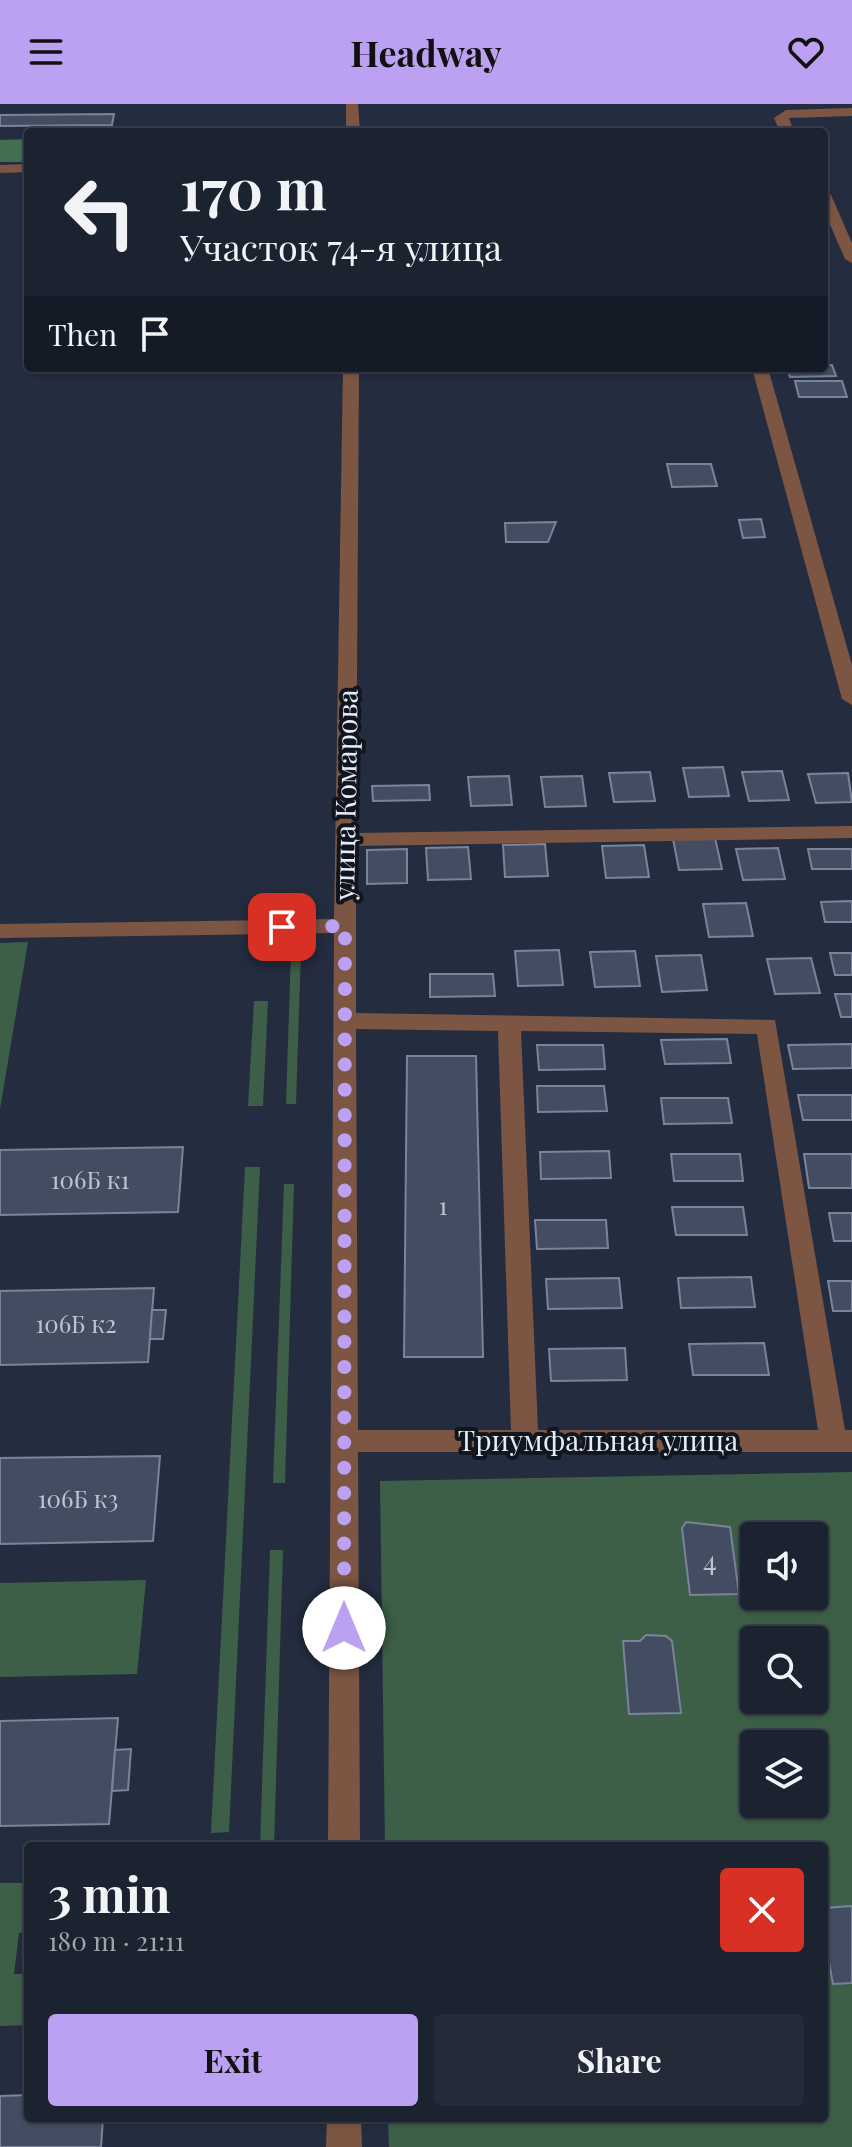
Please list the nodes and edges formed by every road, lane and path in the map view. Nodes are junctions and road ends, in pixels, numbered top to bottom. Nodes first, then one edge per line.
1 (352, 104) edge
2 (852, 112) edge
3 (353, 128) edge
4 (785, 128) edge
5 (24, 168) edge
6 (0, 169) edge
7 (828, 204) edge
8 (852, 259) edge
9 (351, 372) edge
10 (761, 372) edge
11 (852, 699) edge
12 (852, 832) edge
13 (345, 840) junction
14 (345, 926) junction
15 (0, 931) edge
16 (344, 1021) junction
17 (509, 1023) junction
18 (345, 1441) junction
19 (525, 1441) junction
20 (843, 1441) edge
21 (344, 1842) edge
22 (344, 2122) edge
23 (344, 2147) edge

1 - 3 street
2 - 4 street
5 - 6 street
7 - 8 street
9 - 13 street, улица Комарова
10 - 11 street
12 - 13 street
13 - 14 street, улица Комарова
14 - 15 street
14 - 16 street, улица Комарова
16 - 17 street
16 - 18 street, улица Комарова
17 - 19 street
17 - 20 street
18 - 19 street, Триумфальная улица
18 - 21 street, улица Комарова
19 - 20 street, Триумфальная улица
22 - 23 street

